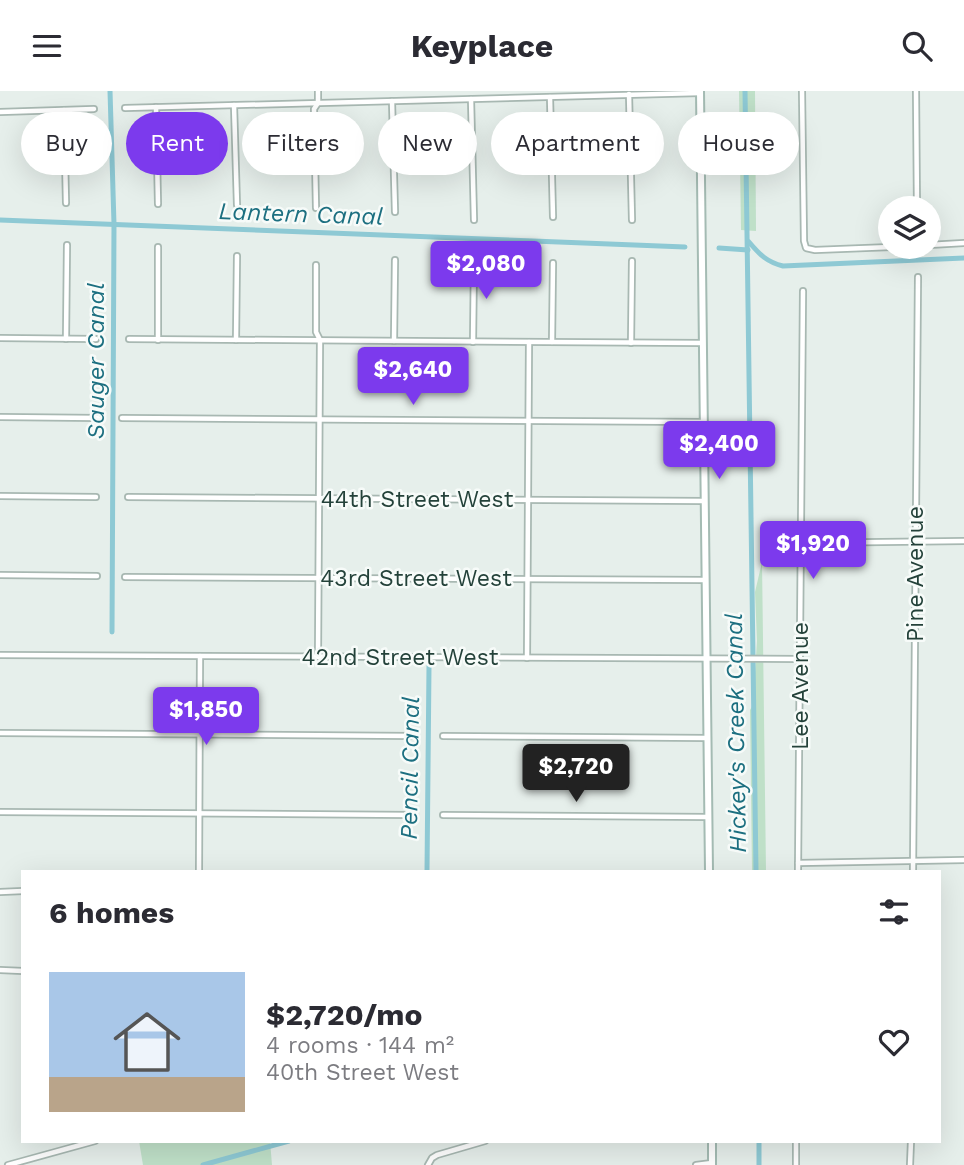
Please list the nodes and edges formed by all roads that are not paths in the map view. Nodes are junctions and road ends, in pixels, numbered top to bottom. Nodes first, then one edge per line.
1 (318, 91) edge
2 (802, 91) edge
3 (916, 91) edge
4 (700, 92) edge
5 (526, 94) edge
6 (629, 94) junction
7 (550, 97) junction
8 (471, 99) junction
9 (392, 101) junction
10 (318, 103) junction
11 (234, 105) junction
12 (156, 107) junction
13 (125, 108) dead end
14 (93, 109) dead end
15 (64, 110) junction
16 (0, 111) edge
17 (917, 196) edge
18 (66, 203) dead end
19 (158, 204) dead end
20 (237, 205) dead end
21 (316, 208) dead end
22 (395, 212) dead end
23 (553, 217) dead end
24 (474, 220) dead end
25 (632, 220) dead end
26 (964, 243) edge
27 (941, 244) edge
28 (66, 245) dead end
29 (158, 247) dead end
30 (878, 248) edge
31 (237, 256) dead end
32 (395, 260) dead end
33 (474, 261) dead end
34 (632, 261) dead end
35 (553, 263) dead end
36 (316, 265) dead end
37 (918, 277) dead end
38 (803, 291) dead end
39 (0, 338) edge
40 (66, 339) junction
41 (96, 339) dead end
42 (129, 339) dead end
43 (158, 340) junction
44 (236, 340) junction
45 (320, 340) junction
46 (394, 341) junction
47 (473, 342) junction
48 (529, 342) junction
49 (552, 342) junction
50 (631, 343) junction
51 (704, 344) junction
52 (0, 417) edge
53 (98, 418) dead end
54 (122, 418) dead end
55 (319, 419) junction
56 (528, 421) junction
57 (704, 422) junction
58 (0, 496) edge
59 (96, 497) dead end
60 (128, 497) dead end
61 (319, 499) junction
62 (527, 500) junction
63 (705, 501) junction
64 (964, 541) edge
65 (916, 542) junction
66 (801, 543) junction
67 (0, 575) edge
68 (97, 576) dead end
69 (125, 576) dead end
70 (318, 578) junction
71 (527, 579) junction
72 (706, 580) junction
73 (0, 655) edge
74 (200, 656) junction
75 (318, 657) junction
76 (527, 658) junction
77 (707, 659) junction
78 (800, 659) junction
79 (0, 733) edge
80 (200, 734) junction
81 (412, 736) dead end
82 (443, 736) dead end
83 (707, 738) junction
84 (0, 812) edge
85 (199, 814) junction
86 (411, 815) dead end
87 (443, 815) dead end
88 (708, 817) junction
89 (964, 860) edge
90 (913, 861) junction
91 (798, 863) junction
92 (199, 870) edge
93 (709, 870) edge
94 (798, 870) edge
95 (913, 870) edge
96 (0, 891) edge
97 (21, 891) edge
98 (0, 970) edge
99 (21, 971) edge
100 (63, 1143) edge
101 (88, 1143) edge
102 (478, 1143) edge
103 (712, 1143) edge
104 (796, 1143) edge
105 (911, 1143) edge
106 (63, 1150) junction
107 (712, 1164) edge
108 (8, 1165) edge
109 (428, 1165) edge
110 (696, 1165) edge
111 (796, 1165) edge
112 (911, 1165) edge

1 - 10 street
2 - 30 street
3 - 17 street
4 - 6 street
4 - 51 street
5 - 7 street
5 - 8 street
6 - 7 street
6 - 25 street
7 - 23 street
8 - 9 street
8 - 24 street
9 - 10 street
9 - 22 street
10 - 11 street
10 - 21 street
11 - 12 street
11 - 20 street
12 - 13 street
12 - 19 street
14 - 15 street
15 - 16 street
15 - 18 street
26 - 27 street
28 - 40 street
29 - 43 street
31 - 44 street
32 - 46 street
33 - 47 street
34 - 50 street
35 - 49 street
36 - 45 street
37 - 65 street, Pine Avenue
38 - 66 street, Lee Avenue
39 - 40 street
40 - 41 street
42 - 43 street
43 - 44 street
44 - 45 street
45 - 46 street
45 - 55 street
46 - 47 street
47 - 48 street
48 - 49 street
48 - 56 street
49 - 50 street
50 - 51 street
51 - 57 street
52 - 53 street
54 - 55 street
55 - 56 street
55 - 61 street
56 - 57 street
56 - 62 street
57 - 63 street
58 - 59 street
60 - 61 street, 44th Street West
61 - 62 street, 44th Street West
61 - 70 street
62 - 63 street, 44th Street West
62 - 71 street
63 - 72 street
64 - 65 street
65 - 66 street
65 - 90 street, Pine Avenue
66 - 78 street, Lee Avenue
67 - 68 street
69 - 70 street, 43rd Street West
70 - 71 street, 43rd Street West
70 - 75 street
71 - 72 street, 43rd Street West
71 - 76 street
72 - 77 street
73 - 74 street, 42nd Street West
74 - 75 street, 42nd Street West
74 - 80 street
75 - 76 street, 42nd Street West
76 - 77 street, 42nd Street West
77 - 78 street, 42nd Street West
77 - 83 street
78 - 91 street, Lee Avenue
79 - 80 street
80 - 81 street
80 - 85 street
82 - 83 street
83 - 88 street
84 - 85 street
85 - 86 street
85 - 92 street
87 - 88 street
88 - 93 street
89 - 90 street
90 - 91 street
90 - 95 street, Pine Avenue
91 - 94 street, Lee Avenue
96 - 97 street
98 - 99 street
100 - 106 street
101 - 106 street
102 - 109 street
103 - 107 street
104 - 111 street
105 - 112 street
106 - 108 street
107 - 110 street

